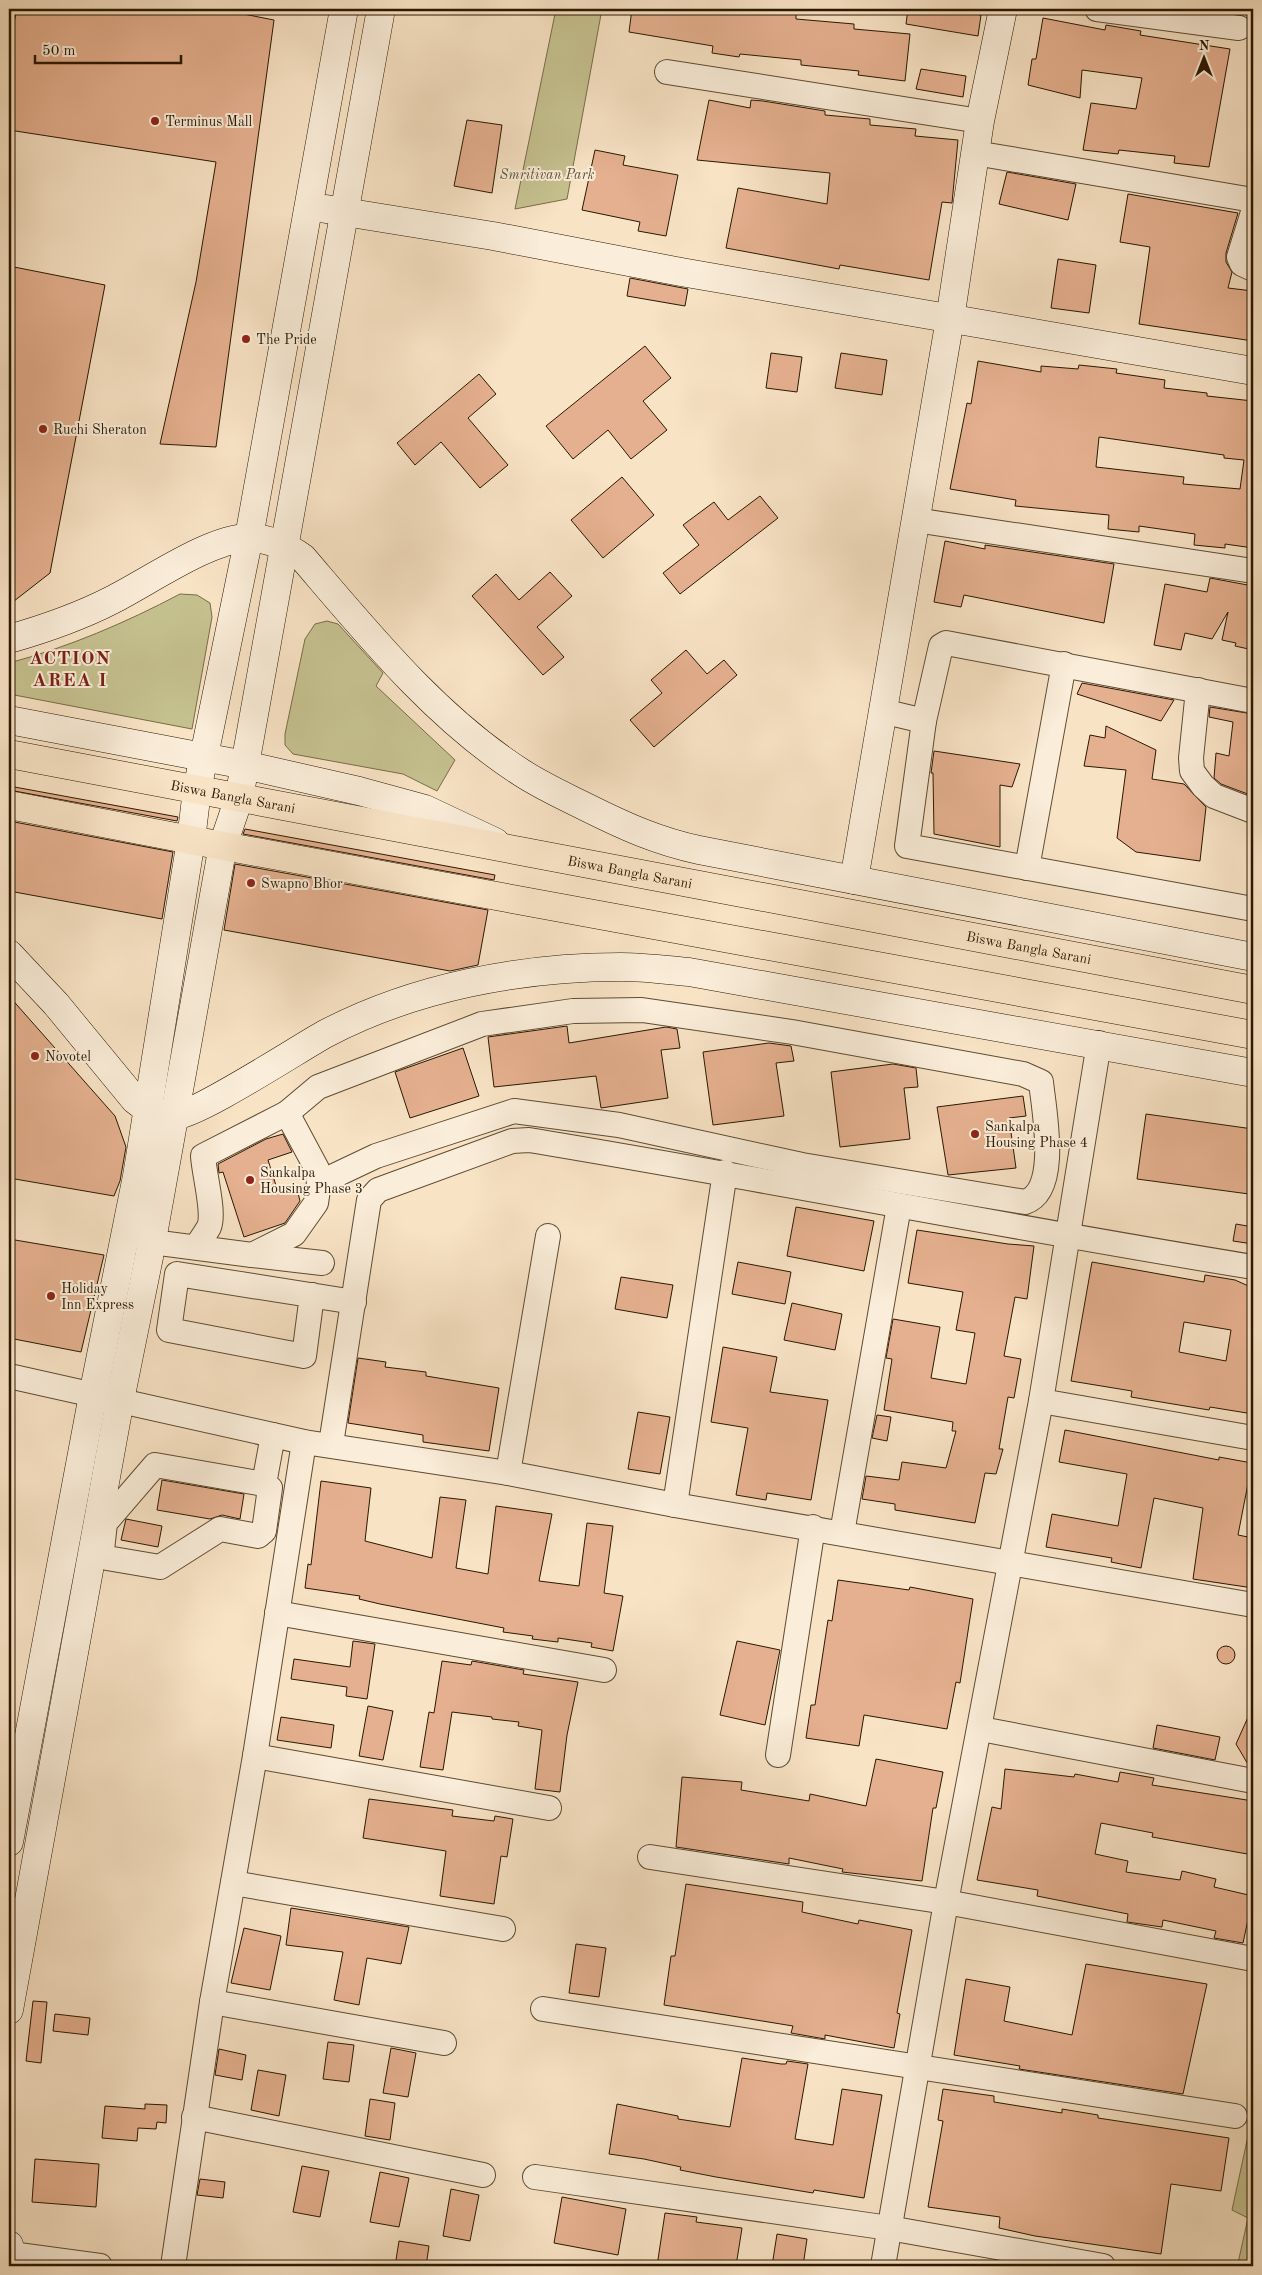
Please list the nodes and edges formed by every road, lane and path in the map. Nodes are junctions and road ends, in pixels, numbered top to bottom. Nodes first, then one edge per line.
1 (344, 9) edge
2 (381, 9) edge
3 (1003, 9) edge
4 (1097, 9) edge
5 (1239, 28) dead end
6 (668, 72) dead end
7 (980, 121) junction
8 (975, 153) junction
9 (1253, 200) edge
10 (307, 205) junction
11 (344, 212) junction
12 (1253, 212) edge
13 (1253, 269) edge
14 (950, 319) junction
15 (1253, 371) edge
16 (915, 520) junction
17 (249, 537) junction
18 (286, 547) junction
19 (1253, 571) edge
20 (9, 639) edge
21 (1064, 664) junction
22 (1198, 690) junction
23 (1253, 701) edge
24 (882, 712) junction
25 (9, 720) edge
26 (924, 721) junction
27 (9, 754) edge
28 (205, 757) junction
29 (245, 765) junction
30 (197, 790) junction
31 (239, 798) junction
32 (9, 804) edge
33 (1253, 811) edge
34 (191, 840) junction
35 (223, 845) junction
36 (515, 851) junction
37 (1027, 868) junction
38 (854, 880) junction
39 (1253, 908) edge
40 (9, 954) edge
41 (1253, 957) edge
42 (1253, 990) edge
43 (1253, 1035) edge
44 (1098, 1043) junction
45 (1253, 1073) edge
46 (161, 1113) junction
47 (287, 1113) junction
48 (725, 1172) junction
49 (319, 1183) junction
50 (1043, 1187) junction
51 (1074, 1192) junction
52 (899, 1206) junction
53 (548, 1236) dead end
54 (1067, 1237) junction
55 (152, 1242) junction
56 (196, 1247) junction
57 (252, 1255) junction
58 (322, 1263) dead end
59 (1253, 1267) edge
60 (144, 1280) junction
61 (175, 1286) junction
62 (312, 1295) junction
63 (354, 1302) junction
64 (137, 1316) junction
65 (170, 1322) junction
66 (9, 1376) edge
67 (92, 1395) junction
68 (120, 1400) junction
69 (1041, 1401) junction
70 (273, 1435) junction
71 (1253, 1438) edge
72 (304, 1442) junction
73 (331, 1444) junction
74 (508, 1473) junction
75 (264, 1484) junction
76 (675, 1505) junction
77 (813, 1527) junction
78 (842, 1533) junction
79 (1010, 1564) junction
80 (1253, 1605) edge
81 (277, 1614) junction
82 (604, 1670) dead end
83 (980, 1729) junction
84 (778, 1755) dead end
85 (255, 1756) junction
86 (16, 1761) edge
87 (54, 1769) junction
88 (1253, 1780) edge
89 (14, 1789) edge
90 (48, 1797) junction
91 (549, 1808) dead end
92 (10, 1829) edge
93 (41, 1829) junction
94 (650, 1857) dead end
95 (233, 1883) junction
96 (946, 1902) junction
97 (503, 1929) dead end
98 (1253, 1959) edge
99 (212, 2002) junction
100 (543, 2009) dead end
101 (9, 2010) edge
102 (444, 2043) dead end
103 (917, 2066) junction
104 (1236, 2116) dead end
105 (194, 2117) junction
106 (483, 2175) dead end
107 (535, 2177) dead end
108 (889, 2228) junction
109 (12, 2255) edge
110 (100, 2266) edge
111 (173, 2266) edge
112 (883, 2266) edge
113 (1103, 2266) edge

1 - 10 street
2 - 11 street
3 - 7 street
4 - 5 street
6 - 7 street
7 - 8 street
8 - 9 street
8 - 14 street
10 - 11 street
10 - 17 street
11 - 14 street
11 - 18 street
12 - 13 street
14 - 15 street
14 - 16 street
16 - 19 street
16 - 24 street
17 - 18 street
17 - 20 street
17 - 28 street
18 - 29 street
18 - 38 street
21 - 22 street
21 - 26 street
21 - 37 street
22 - 23 street
22 - 33 street
24 - 26 street
24 - 38 street
25 - 28 street
26 - 37 street
27 - 30 main road, Biswa Bangla Sarani
28 - 29 street
28 - 30 street
29 - 31 street
29 - 36 street
30 - 31 main road, Biswa Bangla Sarani
30 - 34 street
31 - 35 street
31 - 36 main road, Biswa Bangla Sarani
32 - 34 main road
34 - 35 main road
34 - 46 street
35 - 43 main road
35 - 46 street
36 - 42 main road, Biswa Bangla Sarani
37 - 39 street
38 - 41 street
40 - 46 street
44 - 45 street
44 - 46 street
44 - 51 street
46 - 55 street
46 - 67 street
47 - 49 street
47 - 50 street
47 - 56 street
48 - 52 street
48 - 63 street
48 - 76 street
49 - 50 street
49 - 57 street
50 - 51 street
51 - 54 street
52 - 54 street
52 - 78 street
53 - 74 street
54 - 59 street
54 - 69 street
55 - 56 street
55 - 60 street
56 - 57 street
57 - 58 street
60 - 61 street
60 - 64 street
61 - 62 street
61 - 65 street
62 - 63 street
62 - 65 street
63 - 73 street
64 - 65 street
64 - 68 street
66 - 67 street
67 - 68 street
67 - 86 street
68 - 70 street
68 - 87 street
69 - 71 street
69 - 79 street
70 - 72 street
70 - 75 street
72 - 73 street
72 - 81 street
73 - 74 street
74 - 76 street
75 - 75 street
76 - 77 street
77 - 78 street
77 - 84 street
78 - 79 street
79 - 80 street
79 - 83 street
81 - 82 street
81 - 85 street
83 - 88 street
83 - 96 street
85 - 91 street
85 - 95 street
86 - 87 street
86 - 89 street
87 - 90 street
89 - 90 street
89 - 92 street
90 - 93 street
92 - 93 street
93 - 101 street
94 - 96 street
95 - 97 street
95 - 99 street
96 - 98 street
96 - 103 street
99 - 102 street
99 - 105 street
100 - 103 street
103 - 104 street
103 - 108 street
105 - 106 street
105 - 111 street
107 - 108 street
108 - 112 street
108 - 113 street
109 - 110 street

